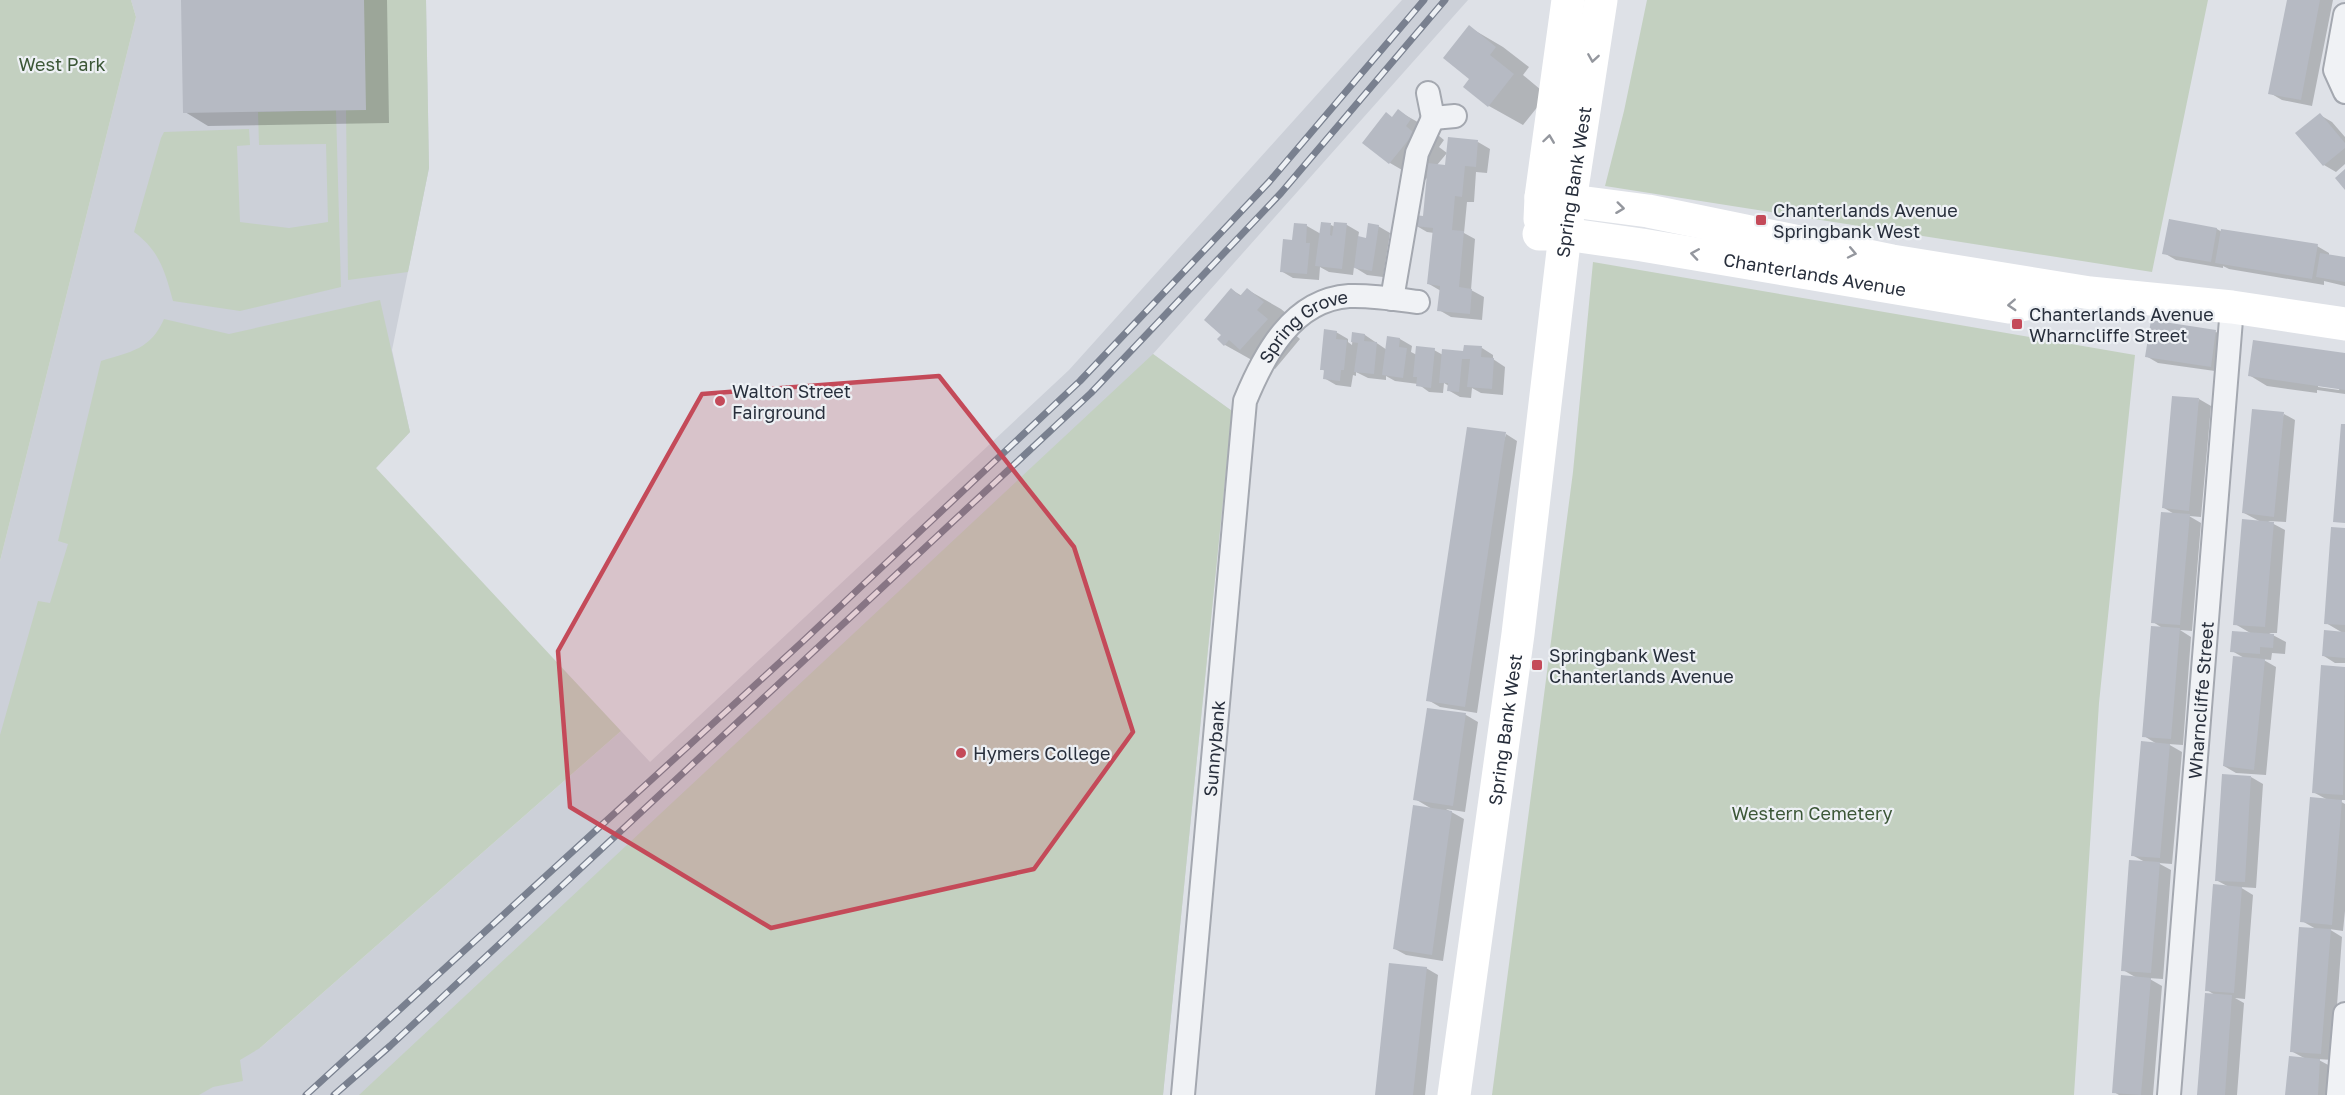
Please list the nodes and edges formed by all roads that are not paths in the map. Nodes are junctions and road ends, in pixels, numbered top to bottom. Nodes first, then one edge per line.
1 (1568, 0) edge
2 (1602, 0) edge
3 (2345, 15) edge
4 (2345, 92) edge
5 (1428, 93) dead end
6 (1556, 199) junction
7 (1552, 234) junction
8 (2090, 292) junction
9 (1392, 299) junction
10 (1419, 302) dead end
11 (2232, 307) junction
12 (2345, 324) edge
13 (1245, 402) joint
14 (2345, 1014) edge
15 (1183, 1095) edge
16 (1454, 1095) edge
17 (2169, 1095) edge
18 (2338, 1095) edge

6 -> 1 street, Spring Bank West
2 -> 6 street, Spring Bank West
3 - 4 street
5 - 9 street
6 - 7 street, Spring Bank West
6 -> 8 street, Chanterlands Avenue
8 -> 7 street, Chanterlands Avenue
7 - 16 street, Spring Bank West
8 - 11 street, Chanterlands Avenue
9 - 10 street, Spring Grove
9 - 13 street, Spring Grove
11 - 12 street, Chanterlands Avenue
11 - 17 street, Wharncliffe Street
13 - 15 street, Sunnybank
14 - 18 street

